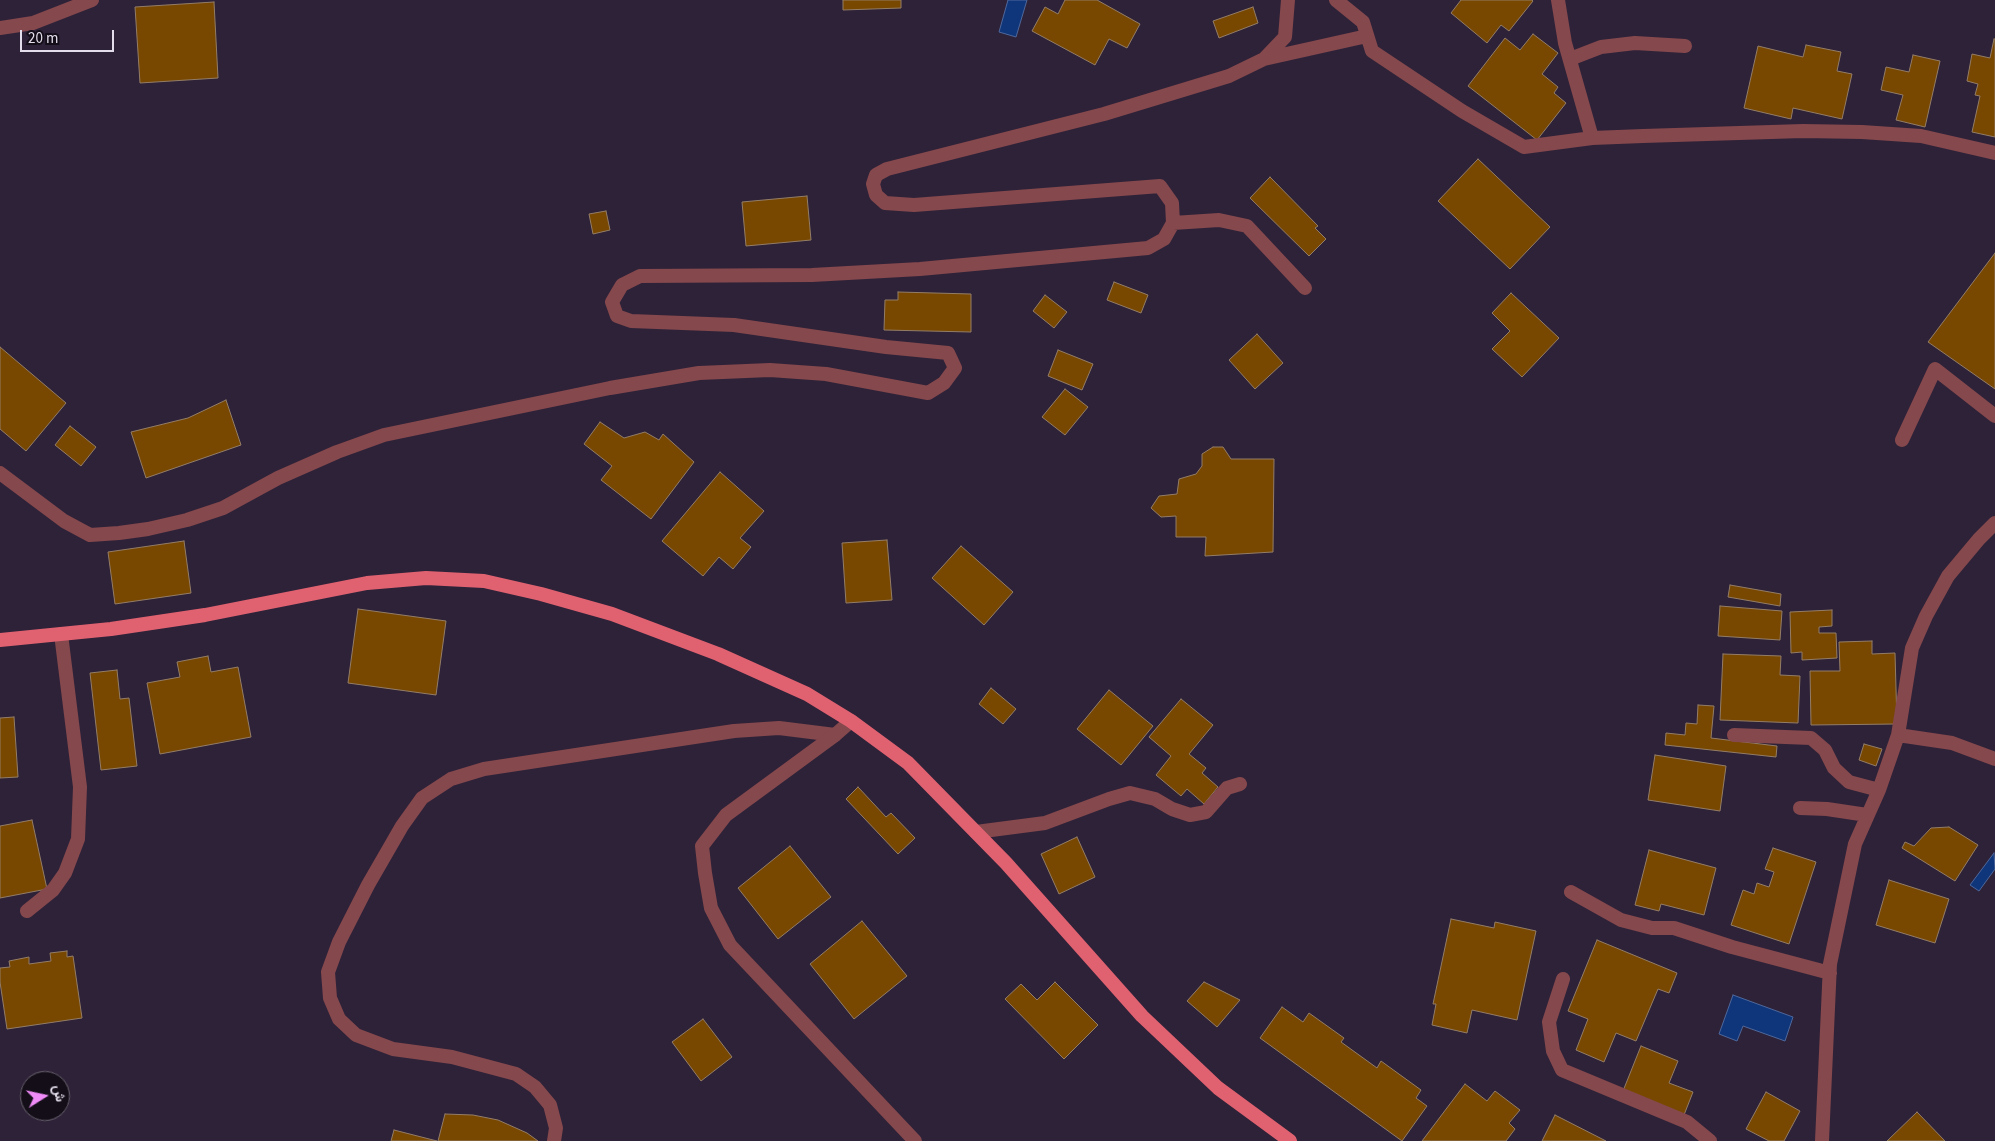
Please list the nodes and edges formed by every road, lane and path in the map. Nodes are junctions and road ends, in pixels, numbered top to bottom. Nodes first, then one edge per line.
1 (92, 0) edge
2 (1288, 0) edge
3 (1336, 0) edge
4 (1558, 0) edge
5 (0, 28) edge
6 (1367, 36) junction
7 (1685, 46) dead end
8 (1264, 59) junction
9 (1570, 59) junction
10 (1592, 138) junction
11 (1995, 153) edge
12 (1173, 223) junction
13 (1305, 288) dead end
14 (1995, 416) edge
15 (1902, 440) dead end
16 (0, 473) edge
17 (1995, 523) edge
18 (60, 634) junction
19 (0, 640) edge
20 (851, 721) junction
21 (1734, 735) dead end
22 (1898, 735) junction
23 (835, 736) junction
24 (1995, 759) edge
25 (1240, 784) dead end
26 (1879, 790) junction
27 (1800, 808) dead end
28 (1867, 815) junction
29 (976, 832) junction
30 (1572, 892) dead end
31 (27, 911) dead end
32 (1830, 973) junction
33 (1563, 978) dead end
34 (554, 1141) edge
35 (915, 1141) edge
36 (1290, 1141) edge
37 (1710, 1141) edge
38 (1822, 1141) edge

1 - 5 street
2 - 8 street
3 - 6 street
4 - 9 street
6 - 8 street
6 - 10 street
7 - 9 street
8 - 12 street
9 - 10 street
10 - 11 street
12 - 13 street
12 - 16 street
14 - 15 street
17 - 22 street
18 - 19 main road
18 - 20 main road
18 - 31 street
20 - 23 street
20 - 29 main road
21 - 26 street
22 - 24 street
22 - 26 street
23 - 34 street
23 - 35 street
25 - 29 street
26 - 28 street
27 - 28 street
28 - 32 street
29 - 36 main road
30 - 32 street
32 - 38 street
33 - 37 street

